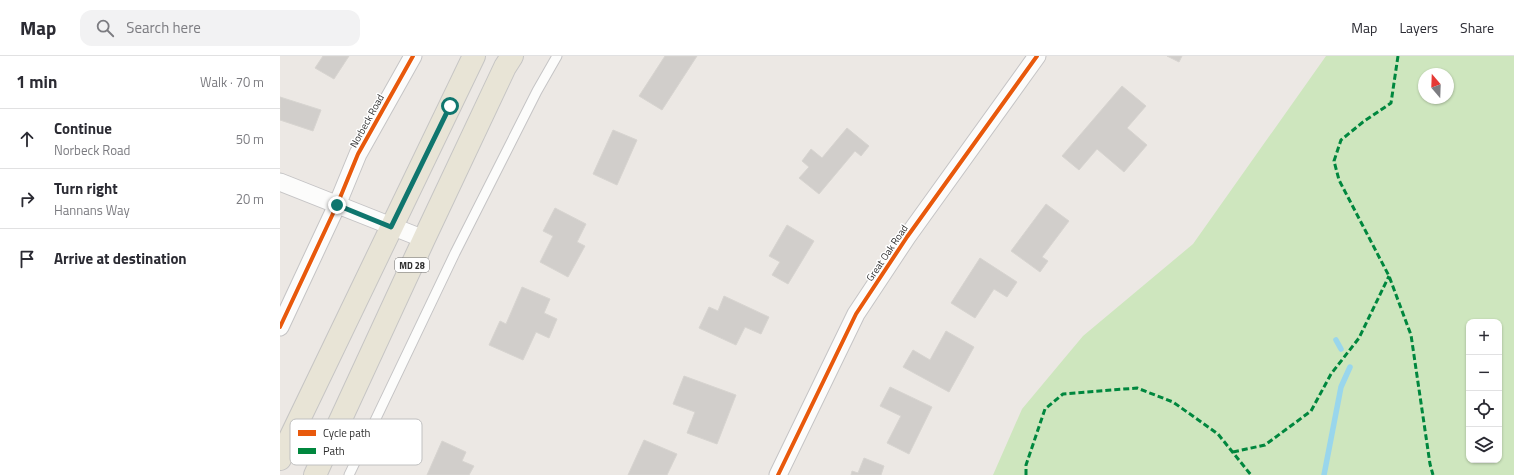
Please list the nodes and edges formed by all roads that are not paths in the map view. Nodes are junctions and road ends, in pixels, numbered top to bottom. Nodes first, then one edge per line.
1 (413, 56) edge
2 (474, 56) edge
3 (512, 56) edge
4 (557, 56) edge
5 (1037, 56) edge
6 (280, 182) edge
7 (337, 205) junction
8 (391, 227) junction
9 (424, 239) junction
10 (280, 326) edge
11 (299, 419) edge
12 (341, 419) edge
13 (376, 419) edge
14 (290, 438) edge
15 (280, 459) edge
16 (320, 465) edge
17 (354, 465) edge
18 (315, 475) edge
19 (349, 475) edge
20 (778, 475) edge

1 - 7 street, Norbeck Road
2 - 8 main road
3 - 9 main road, MD 28
4 - 13 lane
5 - 20 street, Great Oak Road
6 - 7 street
7 - 8 street
7 - 10 street, Norbeck Road
8 - 9 street
8 - 11 main road
9 - 12 main road, MD 28
14 - 15 main road
16 - 18 main road, MD 28
17 - 19 lane

